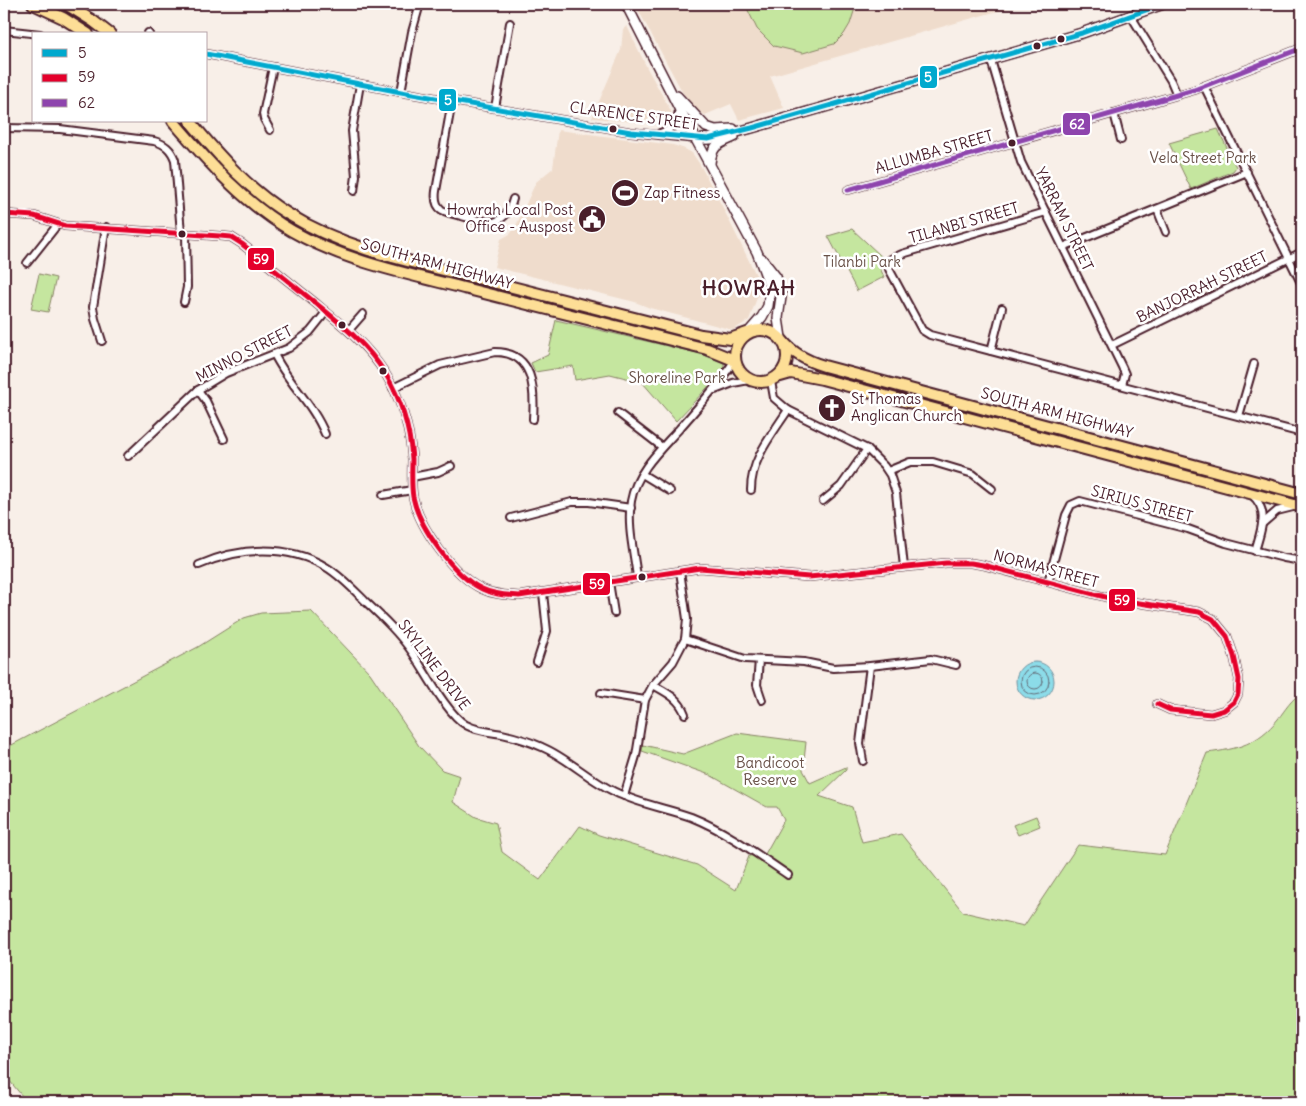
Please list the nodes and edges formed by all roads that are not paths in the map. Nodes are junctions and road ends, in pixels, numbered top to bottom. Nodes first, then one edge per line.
1 (33, 4) edge
2 (66, 4) edge
3 (420, 4) edge
4 (626, 4) edge
5 (1163, 4) edge
6 (1131, 16) junction
7 (510, 23) dead end
8 (4, 30) edge
9 (85, 32) edge
10 (107, 32) edge
11 (32, 33) edge
12 (1302, 48) edge
13 (208, 54) edge
14 (990, 60) junction
15 (273, 67) junction
16 (360, 84) junction
17 (1204, 86) junction
18 (670, 88) junction
19 (401, 92) junction
20 (1177, 95) junction
21 (452, 101) junction
22 (495, 108) junction
23 (679, 108) junction
24 (1114, 113) junction
25 (174, 122) edge
26 (191, 122) edge
27 (60, 125) edge
28 (4, 128) edge
29 (752, 128) junction
30 (270, 130) dead end
31 (657, 134) junction
32 (696, 138) junction
33 (1120, 140) dead end
34 (1014, 142) junction
35 (710, 164) junction
36 (1247, 172) junction
37 (848, 190) dead end
38 (354, 192) dead end
39 (513, 198) dead end
40 (1157, 209) junction
41 (1046, 212) junction
42 (4, 214) edge
43 (58, 224) junction
44 (106, 228) junction
45 (1166, 232) dead end
46 (184, 233) junction
47 (1064, 247) junction
48 (757, 252) junction
49 (1302, 252) edge
50 (1289, 258) junction
51 (27, 263) dead end
52 (1302, 285) edge
53 (184, 302) dead end
54 (1002, 308) dead end
55 (326, 312) junction
56 (363, 314) dead end
57 (349, 330) junction
58 (748, 333) junction
59 (782, 339) junction
60 (102, 341) dead end
61 (1112, 346) junction
62 (991, 352) junction
63 (274, 354) junction
64 (734, 360) junction
65 (1254, 364) dead end
66 (774, 379) junction
67 (749, 380) junction
68 (1122, 385) junction
69 (393, 388) junction
70 (198, 390) junction
71 (709, 394) junction
72 (788, 410) junction
73 (618, 413) dead end
74 (1239, 416) junction
75 (533, 419) dead end
76 (1302, 433) edge
77 (325, 434) dead end
78 (224, 439) dead end
79 (662, 447) junction
80 (866, 449) junction
81 (128, 456) dead end
82 (450, 466) dead end
83 (888, 471) junction
84 (642, 474) junction
85 (412, 477) junction
86 (992, 489) dead end
87 (412, 490) junction
88 (750, 490) dead end
89 (670, 491) dead end
90 (1249, 493) junction
91 (1302, 494) edge
92 (383, 496) dead end
93 (823, 501) dead end
94 (1301, 506) edge
95 (631, 508) junction
96 (511, 518) dead end
97 (1262, 524) junction
98 (1255, 551) junction
99 (1302, 561) edge
100 (199, 565) dead end
101 (904, 567) junction
102 (680, 571) junction
103 (637, 577) junction
104 (609, 582) junction
105 (1048, 582) junction
106 (543, 593) junction
107 (614, 613) dead end
108 (685, 639) junction
109 (759, 660) junction
110 (537, 662) dead end
111 (956, 665) dead end
112 (870, 666) junction
113 (653, 685) junction
114 (601, 693) dead end
115 (645, 700) junction
116 (762, 700) dead end
117 (1157, 704) dead end
118 (685, 714) dead end
119 (863, 761) dead end
120 (624, 796) junction
121 (788, 875) dead end

1 - 9 main road
2 - 10 main road
3 - 19 street
4 - 18 main road
5 - 6 main road, CLARENCE STREET
6 - 14 main road, CLARENCE STREET
6 - 20 street
7 - 22 street
8 - 11 street
12 - 17 street, ALLUMBA STREET
13 - 15 street, CLARENCE STREET
14 - 29 main road, CLARENCE STREET
14 - 34 street, YARRAM STREET
15 - 16 street, CLARENCE STREET
15 - 30 street
16 - 19 street, CLARENCE STREET
16 - 38 street
17 - 20 street, ALLUMBA STREET
17 - 36 street
18 - 23 main road
18 - 29 main road
19 - 21 street, CLARENCE STREET
20 - 24 street, ALLUMBA STREET
21 - 22 street, CLARENCE STREET
21 - 39 street
22 - 31 street, CLARENCE STREET
23 - 31 street
23 - 32 main road
24 - 33 street
24 - 34 street, ALLUMBA STREET
25 - 64 main road, SOUTH ARM HIGHWAY
26 - 58 main road, SOUTH ARM HIGHWAY
27 - 28 street
27 - 46 street
29 - 32 main road, CLARENCE STREET
29 - 35 main road
31 - 32 street, CLARENCE STREET
32 - 35 main road
34 - 37 street, ALLUMBA STREET
34 - 41 street, YARRAM STREET
35 - 48 main road
36 - 40 street
36 - 50 street
40 - 45 street
40 - 47 street
41 - 47 street, YARRAM STREET
41 - 62 street, TILANBI STREET
42 - 43 street, NORMA STREET
43 - 44 street, NORMA STREET
43 - 51 street
44 - 46 street, NORMA STREET
44 - 60 street
46 - 53 street
46 - 55 street, NORMA STREET
47 - 61 street, YARRAM STREET
48 - 58 main road
48 - 59 main road
49 - 50 street, BANJORRAH STREET
50 - 52 street
50 - 61 street, BANJORRAH STREET
54 - 62 street
55 - 57 street, NORMA STREET
55 - 63 street, MINNO STREET
56 - 57 street
57 - 69 street, NORMA STREET
58 - 59 main road
58 - 64 main road
59 - 66 main road
59 - 91 main road, SOUTH ARM HIGHWAY
61 - 68 street, YARRAM STREET
62 - 68 street, TILANBI STREET
63 - 70 street, MINNO STREET
63 - 77 street
64 - 67 main road
64 - 71 street
65 - 74 street
66 - 67 main road
66 - 72 street
66 - 90 main road, SOUTH ARM HIGHWAY
67 - 71 street
68 - 74 street, TILANBI STREET
69 - 75 street
69 - 85 street, NORMA STREET
70 - 78 street
70 - 81 street, MINNO STREET
71 - 79 street
72 - 80 street
72 - 88 street
73 - 79 street
74 - 76 street, TILANBI STREET
79 - 84 street
80 - 83 street
80 - 93 street
82 - 85 street
83 - 86 street
83 - 101 street
84 - 89 street
84 - 95 street
85 - 87 street, NORMA STREET
87 - 92 street
87 - 106 street, NORMA STREET
90 - 94 main road, SOUTH ARM HIGHWAY
90 - 97 street
94 - 97 street
95 - 96 street
95 - 103 street
97 - 98 street
98 - 99 street, SIRIUS STREET
98 - 105 street, SIRIUS STREET
100 - 120 street, SKYLINE DRIVE
101 - 102 street, NORMA STREET
101 - 105 street, NORMA STREET
102 - 103 street, NORMA STREET
102 - 108 street
103 - 104 street, NORMA STREET
104 - 106 street, NORMA STREET
104 - 107 street
105 - 117 street, NORMA STREET
106 - 110 street
108 - 109 street
108 - 113 street
109 - 112 street
109 - 116 street
111 - 112 street
112 - 119 street
113 - 115 street
113 - 118 street
114 - 115 street
115 - 120 street
120 - 121 street, SKYLINE DRIVE

